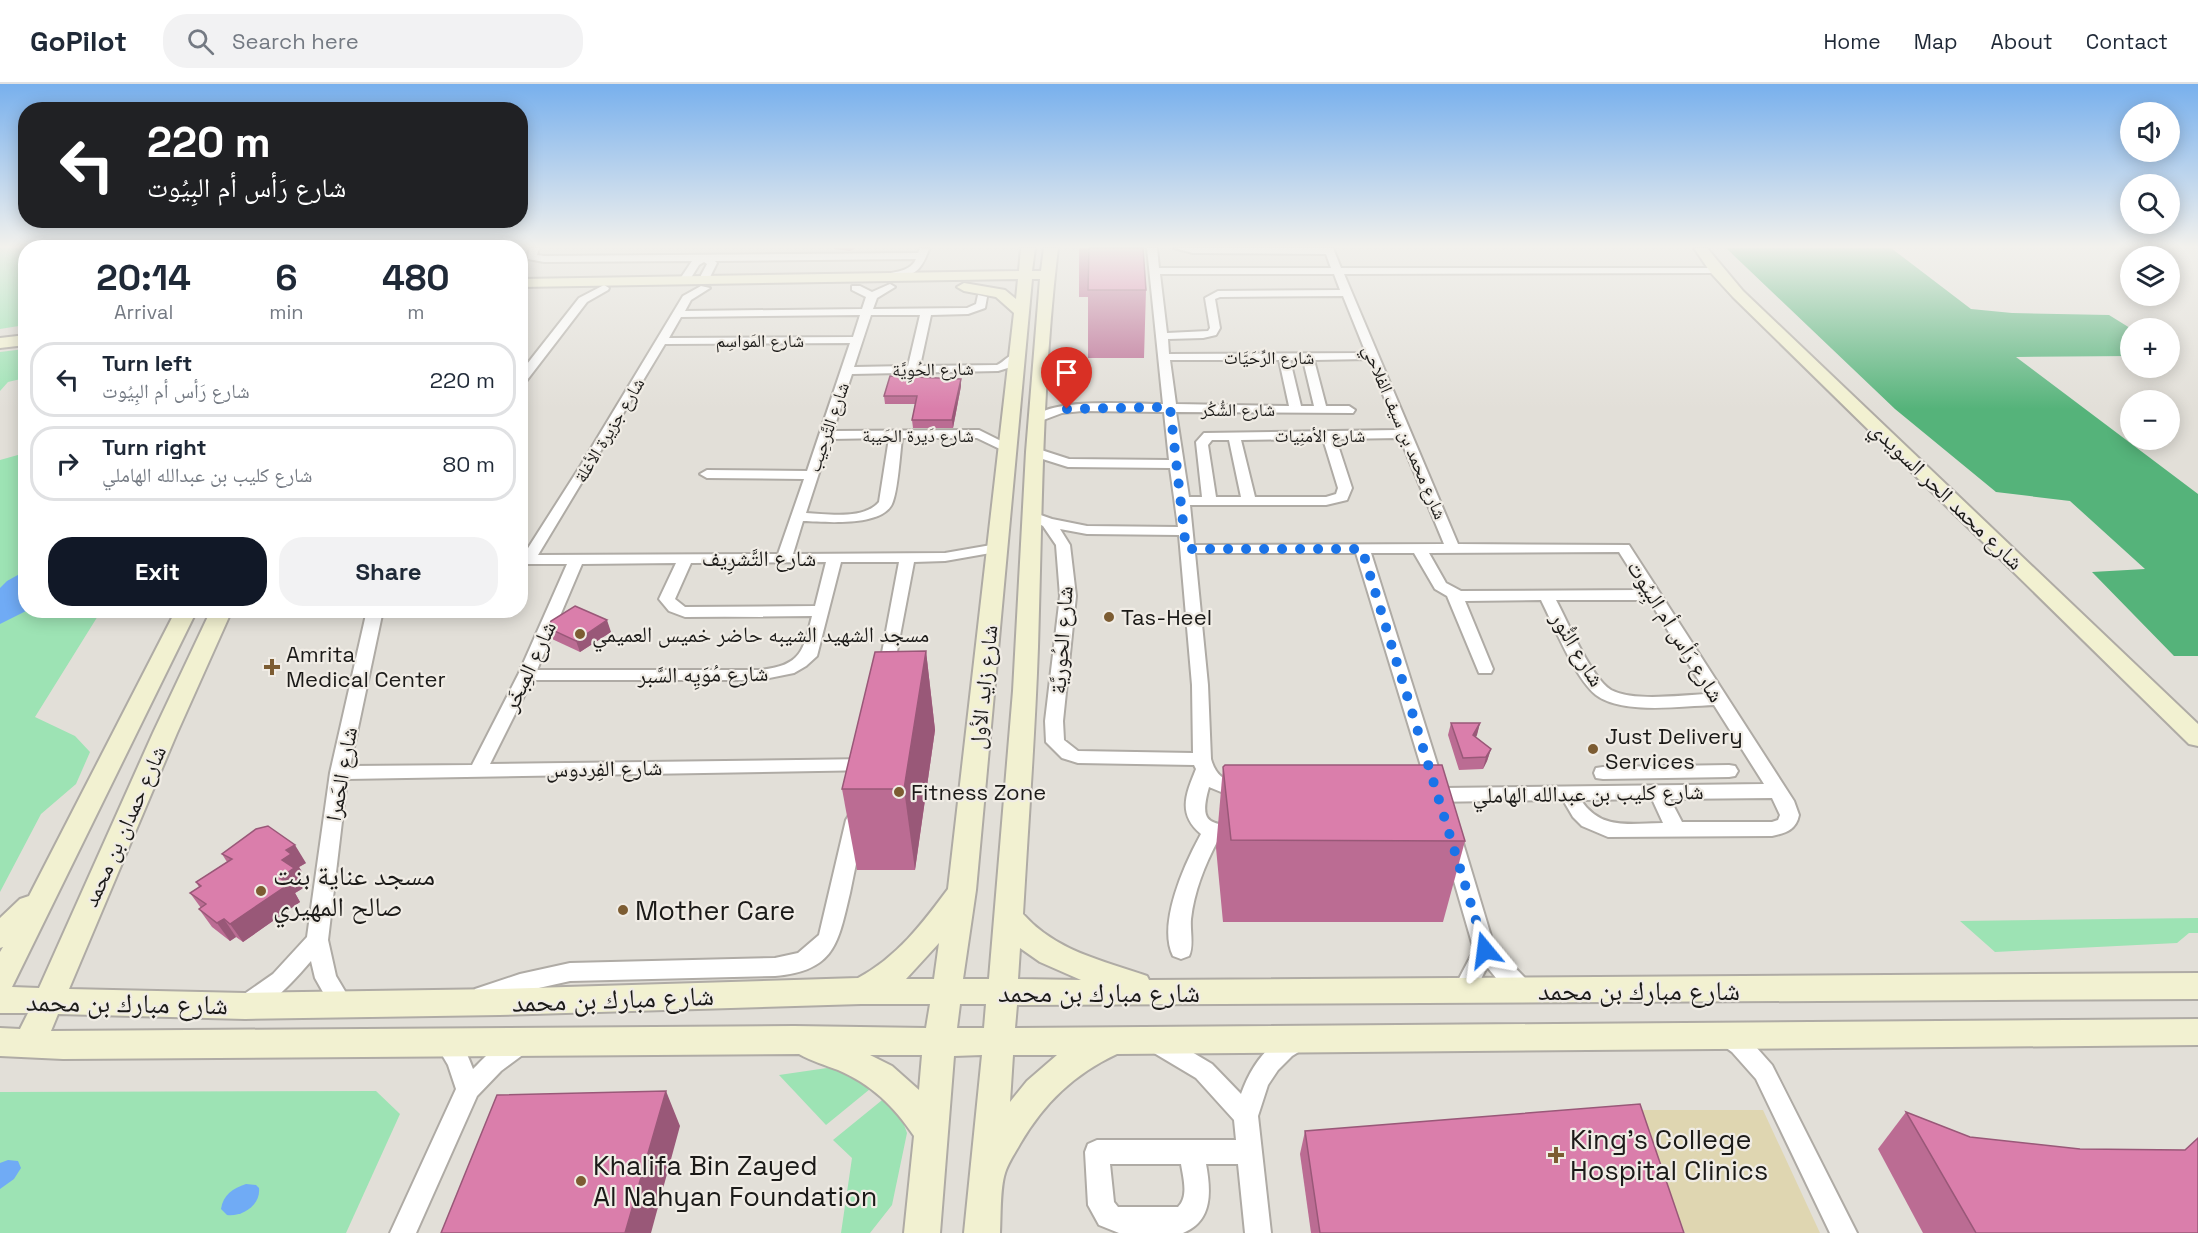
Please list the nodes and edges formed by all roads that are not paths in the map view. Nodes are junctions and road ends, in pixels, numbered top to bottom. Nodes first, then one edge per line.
1 (575, 302) edge
2 (681, 302) edge
3 (870, 302) edge
4 (981, 302) edge
5 (1011, 302) edge
6 (1022, 302) edge
7 (1046, 302) edge
8 (1158, 302) edge
9 (1211, 302) edge
10 (1351, 302) edge
11 (1746, 302) edge
12 (1021, 310) junction
13 (926, 312) junction
14 (867, 313) junction
15 (678, 314) junction
16 (18, 332) edge
17 (0, 335) edge
18 (1162, 336) junction
19 (858, 340) junction
20 (18, 341) edge
21 (663, 341) junction
22 (0, 343) edge
23 (1373, 356) junction
24 (1015, 357) junction
25 (1164, 357) junction
26 (1284, 357) junction
27 (1308, 357) junction
28 (528, 369) edge
29 (913, 369) junction
30 (847, 371) junction
31 (1170, 407) junction
32 (1296, 409) junction
33 (1322, 410) junction
34 (1348, 410) dead end
35 (1038, 418) junction
36 (896, 434) junction
37 (1406, 434) junction
38 (826, 435) junction
39 (1234, 435) junction
40 (1328, 435) junction
41 (1007, 447) junction
42 (1035, 452) junction
43 (1068, 464) junction
44 (1176, 464) junction
45 (707, 474) dead end
46 (1035, 474) junction
47 (812, 475) junction
48 (1183, 501) junction
49 (1249, 501) junction
50 (1210, 502) junction
51 (798, 517) junction
52 (1040, 520) junction
53 (1087, 530) junction
54 (1185, 531) junction
55 (1063, 545) junction
56 (997, 548) junction
57 (1186, 549) junction
58 (1362, 549) junction
59 (1419, 549) junction
60 (1453, 549) junction
61 (528, 554) edge
62 (686, 558) junction
63 (784, 558) junction
64 (835, 558) junction
65 (907, 558) junction
66 (528, 560) edge
67 (576, 560) junction
68 (1654, 595) junction
69 (1455, 596) junction
70 (1547, 597) junction
71 (821, 611) junction
72 (183, 618) edge
73 (218, 618) edge
74 (373, 618) edge
75 (1485, 669) dead end
76 (526, 675) junction
77 (882, 695) edge
78 (1719, 699) junction
79 (2198, 738) edge
80 (1203, 764) junction
81 (478, 770) junction
82 (1729, 771) dead end
83 (1667, 772) junction
84 (339, 773) junction
85 (1603, 773) dead end
86 (1776, 791) junction
87 (1677, 792) junction
88 (1658, 793) junction
89 (1569, 794) junction
90 (1265, 795) edge
91 (1414, 795) edge
92 (1438, 795) junction
93 (1676, 830) junction
94 (1212, 832) junction
95 (1255, 835) edge
96 (45, 890) junction
97 (962, 890) junction
98 (1009, 918) junction
99 (0, 936) edge
100 (317, 940) junction
101 (1182, 950) dead end
102 (1485, 950) junction
103 (0, 981) edge
104 (2198, 986) edge
105 (1464, 990) junction
106 (1522, 990) junction
107 (861, 991) junction
108 (946, 991) junction
109 (1002, 993) junction
110 (1164, 993) junction
111 (0, 1000) edge
112 (47, 1002) junction
113 (341, 1003) junction
114 (468, 1003) junction
115 (245, 1006) junction
116 (2198, 1032) edge
117 (1725, 1034) junction
118 (1134, 1039) junction
119 (1302, 1039) junction
120 (799, 1040) junction
121 (999, 1040) junction
122 (15, 1042) edge
123 (522, 1042) junction
124 (939, 1042) junction
125 (446, 1043) junction
126 (468, 1089) junction
127 (1246, 1116) junction
128 (931, 1133) junction
129 (1191, 1152) junction
130 (1249, 1152) junction
131 (986, 1174) junction
132 (403, 1233) edge
133 (922, 1233) edge
134 (982, 1233) edge
135 (1258, 1233) edge
136 (1844, 1233) edge

1 - 28 street
2 - 15 street, شارع جزيرة الأغلة
3 - 14 street, شارع التَّرحِيب
4 - 13 street
5 - 12 main road
6 - 12 main road, شارع زايد الأول
7 - 35 main road, شارع زايد الأول
8 - 18 street
9 - 18 street
10 - 23 street, شارع محمد بن سيف الفلاحي
11 - 79 main road, شارع محمد الحر السويدي
12 - 24 main road, شارع زايد الأول
13 - 14 street
13 - 29 street
14 - 15 street
14 - 19 street, شارع التَّرحِيب
15 - 21 street, شارع جزيرة الأغلة
16 - 17 main road
18 - 25 street
19 - 21 street, شارع المَواسِم
19 - 30 street, شارع التَّرحِيب
20 - 22 main road
21 - 61 street, شارع جزيرة الأغلة
23 - 27 street, شارع الرِّحَيَّات
23 - 37 street, شارع محمد بن سيف الفلاحي
24 - 29 street, شارع الحُوِيَّة
24 - 41 main road, شارع زايد الأول
25 - 26 street, شارع الرِّحَيَّات
25 - 31 street
26 - 27 street, شارع الرِّحَيَّات
26 - 32 street, شارع الشُّكُر
27 - 33 street
29 - 30 street, شارع الحُوِيَّة
30 - 38 street, شارع التَّرحِيب
31 - 32 street, شارع الشُّكُر
31 - 35 street, شارع الشُّكُر
31 - 44 street
32 - 33 street, شارع الشُّكُر
33 - 34 street, شارع الشُّكُر
35 - 42 main road, شارع زايد الأول
36 - 38 street, شارع دَيرة الحَيبة
36 - 41 street, شارع دَيرة الحَيبة
36 - 51 street
37 - 40 street, شارع الأمنِيات
37 - 60 street, شارع محمد بن سيف الفلاحي
38 - 47 street, شارع التَّرحِيب
39 - 40 street, شارع الأمنِيات
39 - 49 street
39 - 50 street, شارع الأمنِيات
40 - 49 street
41 - 56 main road, شارع زايد الأول
42 - 43 street
42 - 46 main road, شارع زايد الأول
43 - 44 street
43 - 46 street
44 - 48 street
45 - 47 street
46 - 52 main road, شارع زايد الأول
47 - 51 street, شارع التَّرحِيب
48 - 50 street
48 - 54 street
49 - 50 street
51 - 63 street, شارع التَّرحِيب
52 - 53 street
52 - 55 street, شارع الحُوريَّة
52 - 98 main road, شارع زايد الأول
53 - 54 street
53 - 55 street
54 - 57 street
55 - 80 street, شارع الحُوريَّة
56 - 65 street, شارع التَّشرِيف
56 - 97 main road, شارع زايد الأول
57 - 58 street, شارع رَأس أم البِيُوت
57 - 80 street
58 - 59 street, شارع رَأس أم البِيُوت
58 - 92 street
59 - 60 street, شارع رَأس أم البِيُوت
59 - 69 street
60 - 68 street, شارع رَأس أم البِيُوت
62 - 63 street, شارع التَّشرِيف
62 - 67 street, شارع التَّشرِيف
62 - 71 street
63 - 64 street, شارع التَّشرِيف
64 - 65 street, شارع التَّشرِيف
64 - 71 street, شارع مُوَيِه السَّبر
65 - 77 street
66 - 67 street, شارع التَّشرِيف
67 - 76 street, شارع المِبخَر
68 - 70 street
68 - 78 street, شارع رَأس أم البِيُوت
69 - 70 street
69 - 75 street
70 - 78 street, شارع النُّور
71 - 76 street, شارع مُوَيِه السَّبر
72 - 96 main road, شارع حمدان بن محمد
73 - 112 main road, شارع حمدان بن محمد
74 - 84 street, شارع الحَمرا
76 - 81 street, شارع المِبخَر
78 - 86 street, شارع رَأس أم البِيُوت
80 - 90 street
80 - 94 street
81 - 84 street, شارع الفِردوس
81 - 114 street, شارع الفِردوس
82 - 83 street
83 - 85 street
83 - 87 street
84 - 100 street, شارع الحَمرا
86 - 87 street, شارع كليب بن عبدالله الهاملي
86 - 93 street, شارع رَأس أم البِيُوت
87 - 88 street, شارع كليب بن عبدالله الهاملي
88 - 89 street, شارع كليب بن عبدالله الهاملي
88 - 93 street
89 - 92 street, شارع كليب بن عبدالله الهاملي
89 - 93 street, شارع رَأس أم البِيُوت
91 - 92 street, شارع كليب بن عبدالله الهاملي
92 - 102 street
94 - 95 street
94 - 101 street
96 - 99 main road
96 - 103 main road, شارع حمدان بن محمد
97 - 107 main road
97 - 108 main road, شارع زايد الأول
98 - 109 main road, شارع زايد الأول
98 - 110 main road
100 - 113 street, شارع الحَمرا
100 - 115 street
102 - 105 street
102 - 106 street
104 - 106 main road, شارع مبارك بن محمد
105 - 106 main road, شارع مبارك بن محمد
105 - 110 main road, شارع مبارك بن محمد
107 - 108 main road, شارع مبارك بن محمد
107 - 114 main road, شارع مبارك بن محمد
108 - 109 main road, شارع مبارك بن محمد
108 - 124 main road, شارع زايد الأول
109 - 110 main road, شارع مبارك بن محمد
109 - 121 main road, شارع زايد الأول
111 - 112 main road, شارع مبارك بن محمد
112 - 115 main road, شارع مبارك بن محمد
112 - 122 main road, شارع حمدان بن محمد
113 - 114 main road, شارع مبارك بن محمد
113 - 115 main road, شارع مبارك بن محمد
116 - 117 main road, شارع مبارك بن محمد
117 - 119 main road, شارع مبارك بن محمد
117 - 136 street
118 - 119 main road, شارع مبارك بن محمد
118 - 121 main road, شارع مبارك بن محمد
118 - 127 street
118 - 131 main road
119 - 127 street
120 - 123 main road, شارع مبارك بن محمد
120 - 124 main road, شارع مبارك بن محمد
120 - 128 main road
121 - 124 main road, شارع مبارك بن محمد
121 - 131 main road, شارع زايد الأول
122 - 125 main road, شارع مبارك بن محمد
123 - 125 main road, شارع مبارك بن محمد
123 - 126 street
124 - 128 main road, شارع زايد الأول
125 - 126 street
126 - 132 street
127 - 130 street
128 - 133 main road, شارع زايد الأول
129 - 129 street
129 - 130 street
130 - 135 street
131 - 134 main road, شارع زايد الأول

